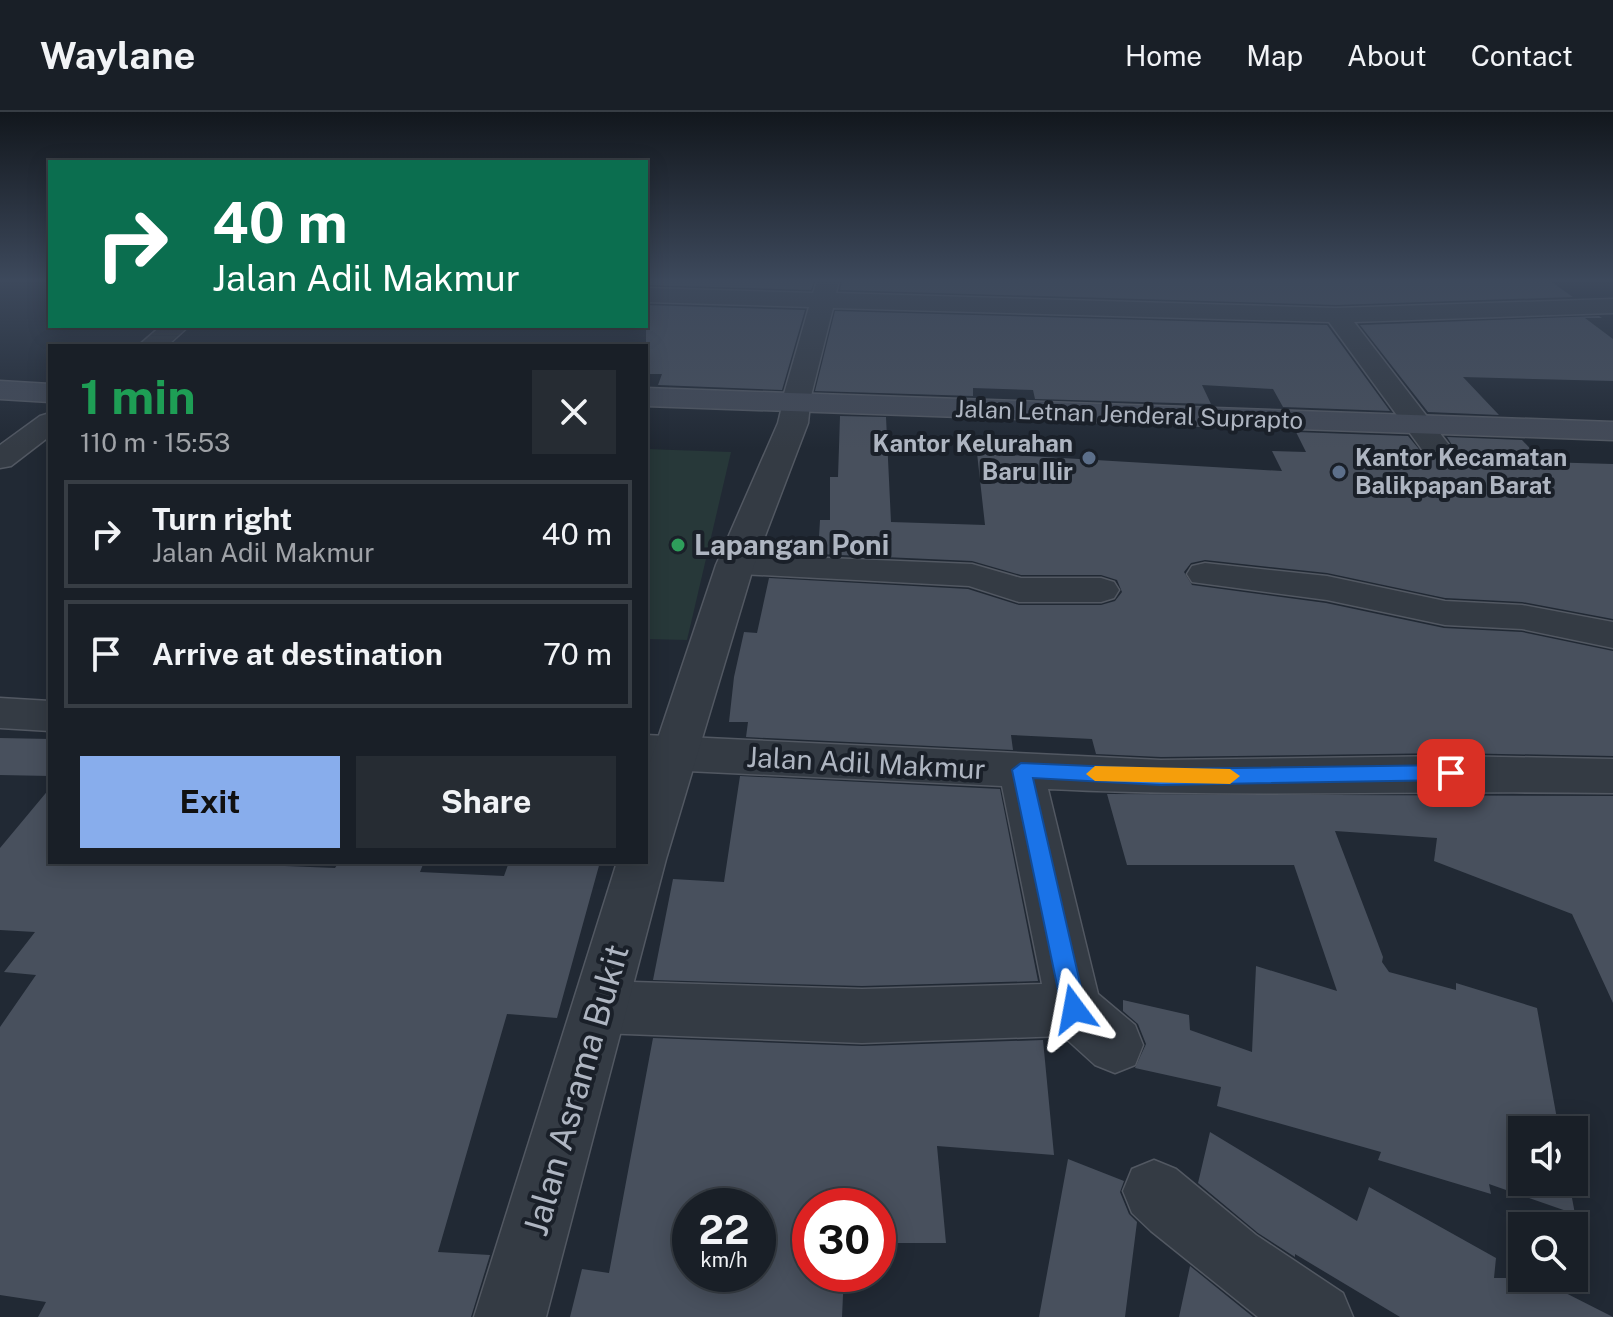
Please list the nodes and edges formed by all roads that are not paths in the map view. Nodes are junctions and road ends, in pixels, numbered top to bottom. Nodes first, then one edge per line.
1 (813, 337) edge
2 (1353, 337) edge
3 (48, 374) edge
4 (2, 384) edge
5 (48, 393) edge
6 (648, 397) edge
7 (794, 413) junction
8 (648, 417) edge
9 (48, 423) edge
10 (1613, 431) edge
11 (1427, 435) junction
12 (1613, 452) edge
13 (0, 459) edge
14 (735, 565) junction
15 (1205, 574) dead end
16 (1101, 590) dead end
17 (1613, 635) edge
18 (0, 713) edge
19 (48, 716) edge
20 (660, 753) edge
21 (1021, 770) junction
22 (1613, 776) edge
23 (648, 835) edge
24 (641, 864) edge
25 (600, 1007) junction
26 (1074, 1009) junction
27 (1115, 1045) dead end
28 (1154, 1191) dead end
29 (510, 1317) edge
30 (1319, 1317) edge

1 - 7 street
2 - 11 street
3 - 4 main road
4 - 5 main road
6 - 7 main road, Jalan Letnan Jenderal Suprapto
7 - 8 main road, Jalan Letnan Jenderal Suprapto
7 - 11 main road, Jalan Letnan Jenderal Suprapto
7 - 14 street
9 - 13 street
10 - 11 main road, Jalan Letnan Jenderal Suprapto
11 - 12 main road, Jalan Letnan Jenderal Suprapto
14 - 16 street
14 - 20 street
15 - 17 street
18 - 19 street
20 - 21 street, Jalan Adil Makmur
20 - 23 street
21 - 22 street, Jalan Adil Makmur
21 - 26 street
24 - 25 street, Jalan Asrama Bukit
25 - 26 street
25 - 29 street, Jalan Asrama Bukit
26 - 27 street
28 - 30 street

